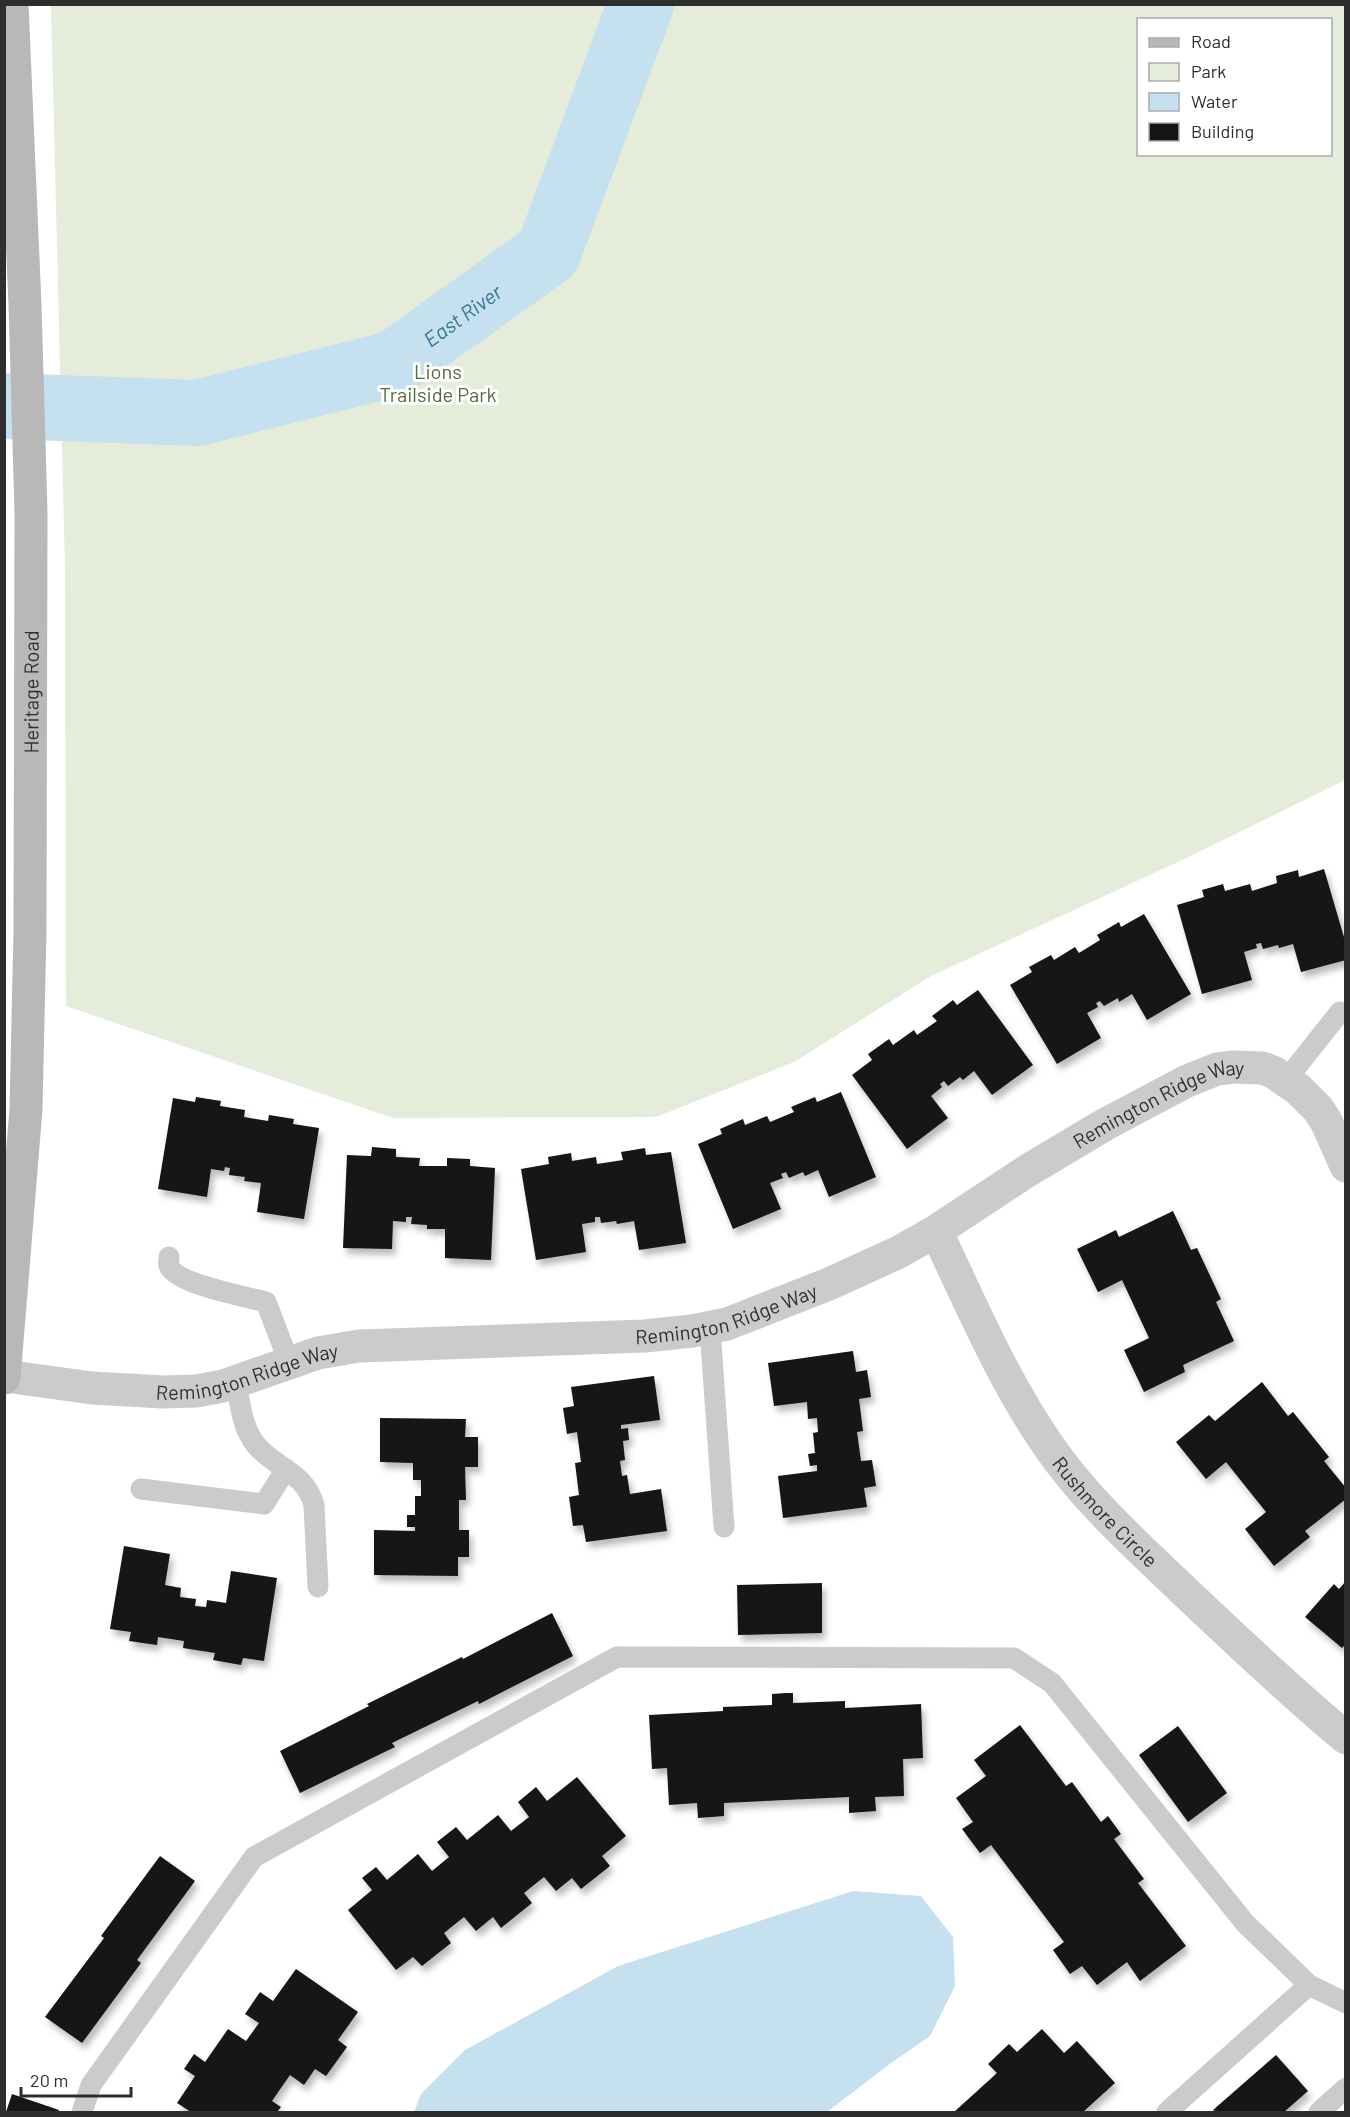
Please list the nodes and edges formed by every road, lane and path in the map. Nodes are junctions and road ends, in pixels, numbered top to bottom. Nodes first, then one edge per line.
1 (12, 4) edge
2 (1340, 1012) dead end
3 (1286, 1080) junction
4 (1346, 1166) edge
5 (936, 1231) junction
6 (169, 1257) dead end
7 (710, 1329) junction
8 (289, 1362) junction
9 (5, 1377) edge
10 (236, 1382) junction
11 (286, 1469) junction
12 (141, 1489) dead end
13 (724, 1527) dead end
14 (318, 1587) dead end
15 (1346, 1738) edge
16 (1309, 1985) junction
17 (1346, 2003) edge
18 (1346, 2088) edge
19 (82, 2112) edge
20 (1167, 2112) edge
21 (1319, 2112) edge

1 - 9 main road, Heritage Road
2 - 3 lane
3 - 4 street, Remington Ridge Way
3 - 5 street, Remington Ridge Way
5 - 7 street, Remington Ridge Way
5 - 15 street, Rushmore Circle
6 - 8 lane
7 - 8 street, Remington Ridge Way
7 - 13 lane
8 - 10 street, Remington Ridge Way
9 - 10 street, Remington Ridge Way
10 - 11 lane
11 - 12 lane
11 - 14 lane
16 - 17 lane
16 - 19 lane
16 - 20 lane
18 - 21 lane

